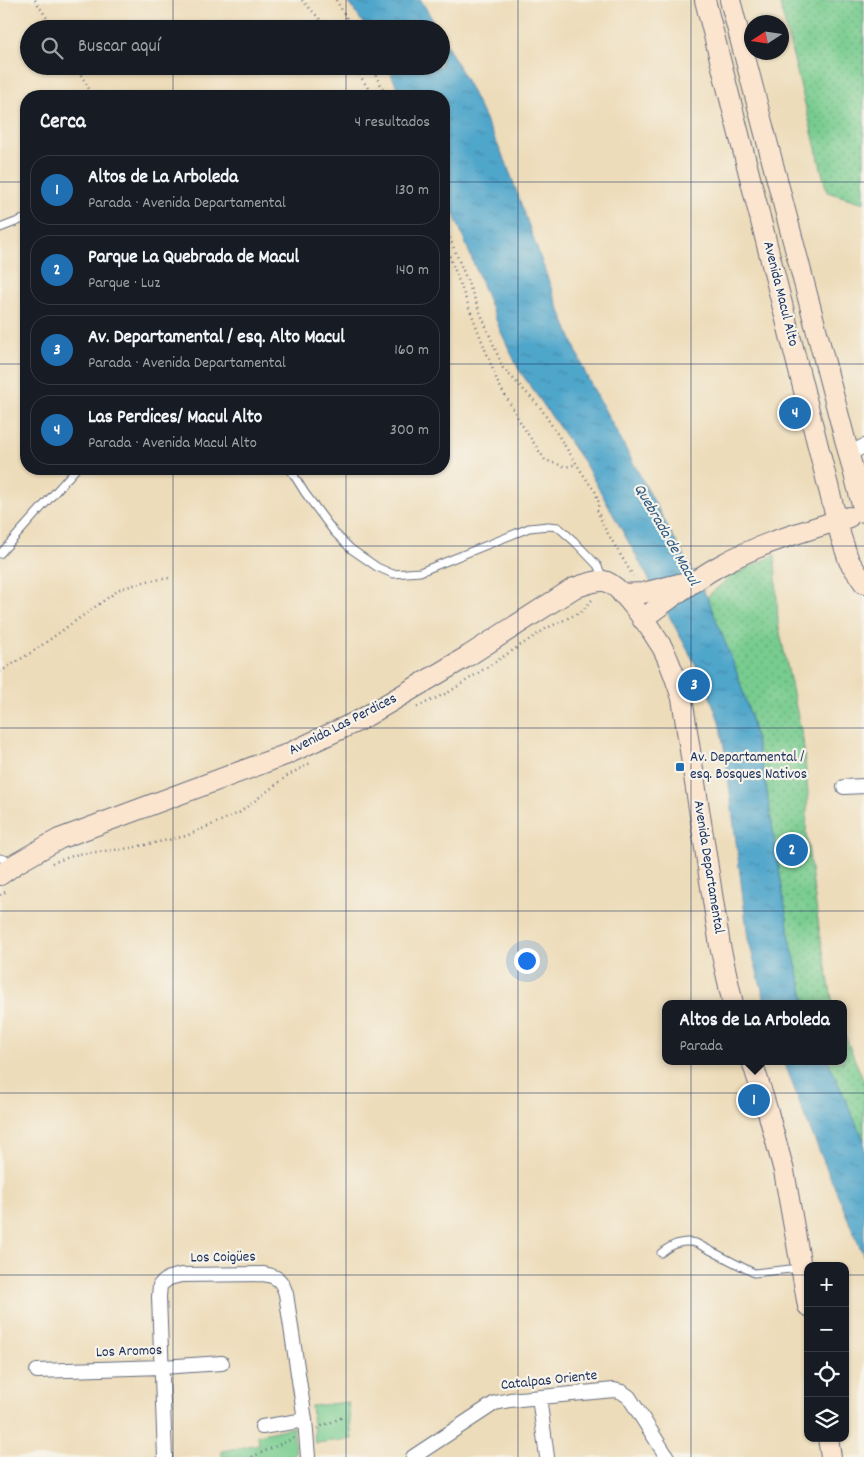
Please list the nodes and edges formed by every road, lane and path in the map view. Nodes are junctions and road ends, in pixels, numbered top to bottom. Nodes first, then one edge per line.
1 (35, 0) edge
2 (302, 0) edge
3 (336, 0) edge
4 (705, 0) edge
5 (730, 0) edge
6 (48, 20) edge
7 (321, 20) edge
8 (348, 20) edge
9 (81, 75) edge
10 (360, 75) edge
11 (376, 75) edge
12 (90, 90) edge
13 (369, 90) edge
14 (383, 90) edge
15 (20, 220) edge
16 (0, 228) edge
17 (450, 239) edge
18 (450, 258) edge
19 (856, 450) edge
20 (577, 464) junction
21 (71, 475) edge
22 (294, 475) edge
23 (864, 512) edge
24 (837, 521) junction
25 (0, 554) edge
26 (169, 578) dead end
27 (605, 581) junction
28 (864, 583) edge
29 (622, 594) junction
30 (652, 597) junction
31 (642, 620) junction
32 (0, 672) edge
33 (864, 786) edge
34 (844, 787) dead end
35 (9, 860) edge
36 (0, 875) edge
37 (732, 1000) edge
38 (753, 1065) edge
39 (661, 1253) dead end
40 (802, 1268) junction
41 (804, 1281) edge
42 (222, 1363) dead end
43 (162, 1367) junction
44 (37, 1371) dead end
45 (539, 1398) junction
46 (305, 1420) junction
47 (262, 1427) dead end
48 (829, 1442) edge
49 (165, 1457) edge
50 (308, 1457) edge
51 (412, 1457) edge
52 (547, 1457) edge
53 (667, 1457) edge
54 (831, 1457) edge

1 - 6 path
2 - 7 path
3 - 8 path
4 - 24 street, Avenida Macul Alto
5 - 19 street, Avenida Macul Alto
9 - 12 path
10 - 13 path
11 - 14 path
15 - 16 lane
17 - 20 path
18 - 20 path
19 - 23 street, Avenida Macul Alto
20 - 30 path
21 - 25 lane
22 - 27 lane
23 - 24 street
24 - 28 street, Avenida Macul Alto
24 - 30 street
26 - 32 path
27 - 29 street
27 - 35 street, Avenida Las Perdices
29 - 30 street
29 - 31 street
30 - 31 street
31 - 37 street, Avenida Departamental
33 - 34 street
35 - 36 street, Avenida Las Perdices
38 - 40 street
39 - 40 lane
40 - 41 street
42 - 43 street, Los Aromos
43 - 44 street, Los Aromos
43 - 46 street, Los Coigües
43 - 49 street, Los Coigües
45 - 51 street, Catalpas Oriente
45 - 52 street
45 - 53 street, Catalpas Oriente
46 - 47 street
46 - 50 street, Los Coigües
48 - 54 street

